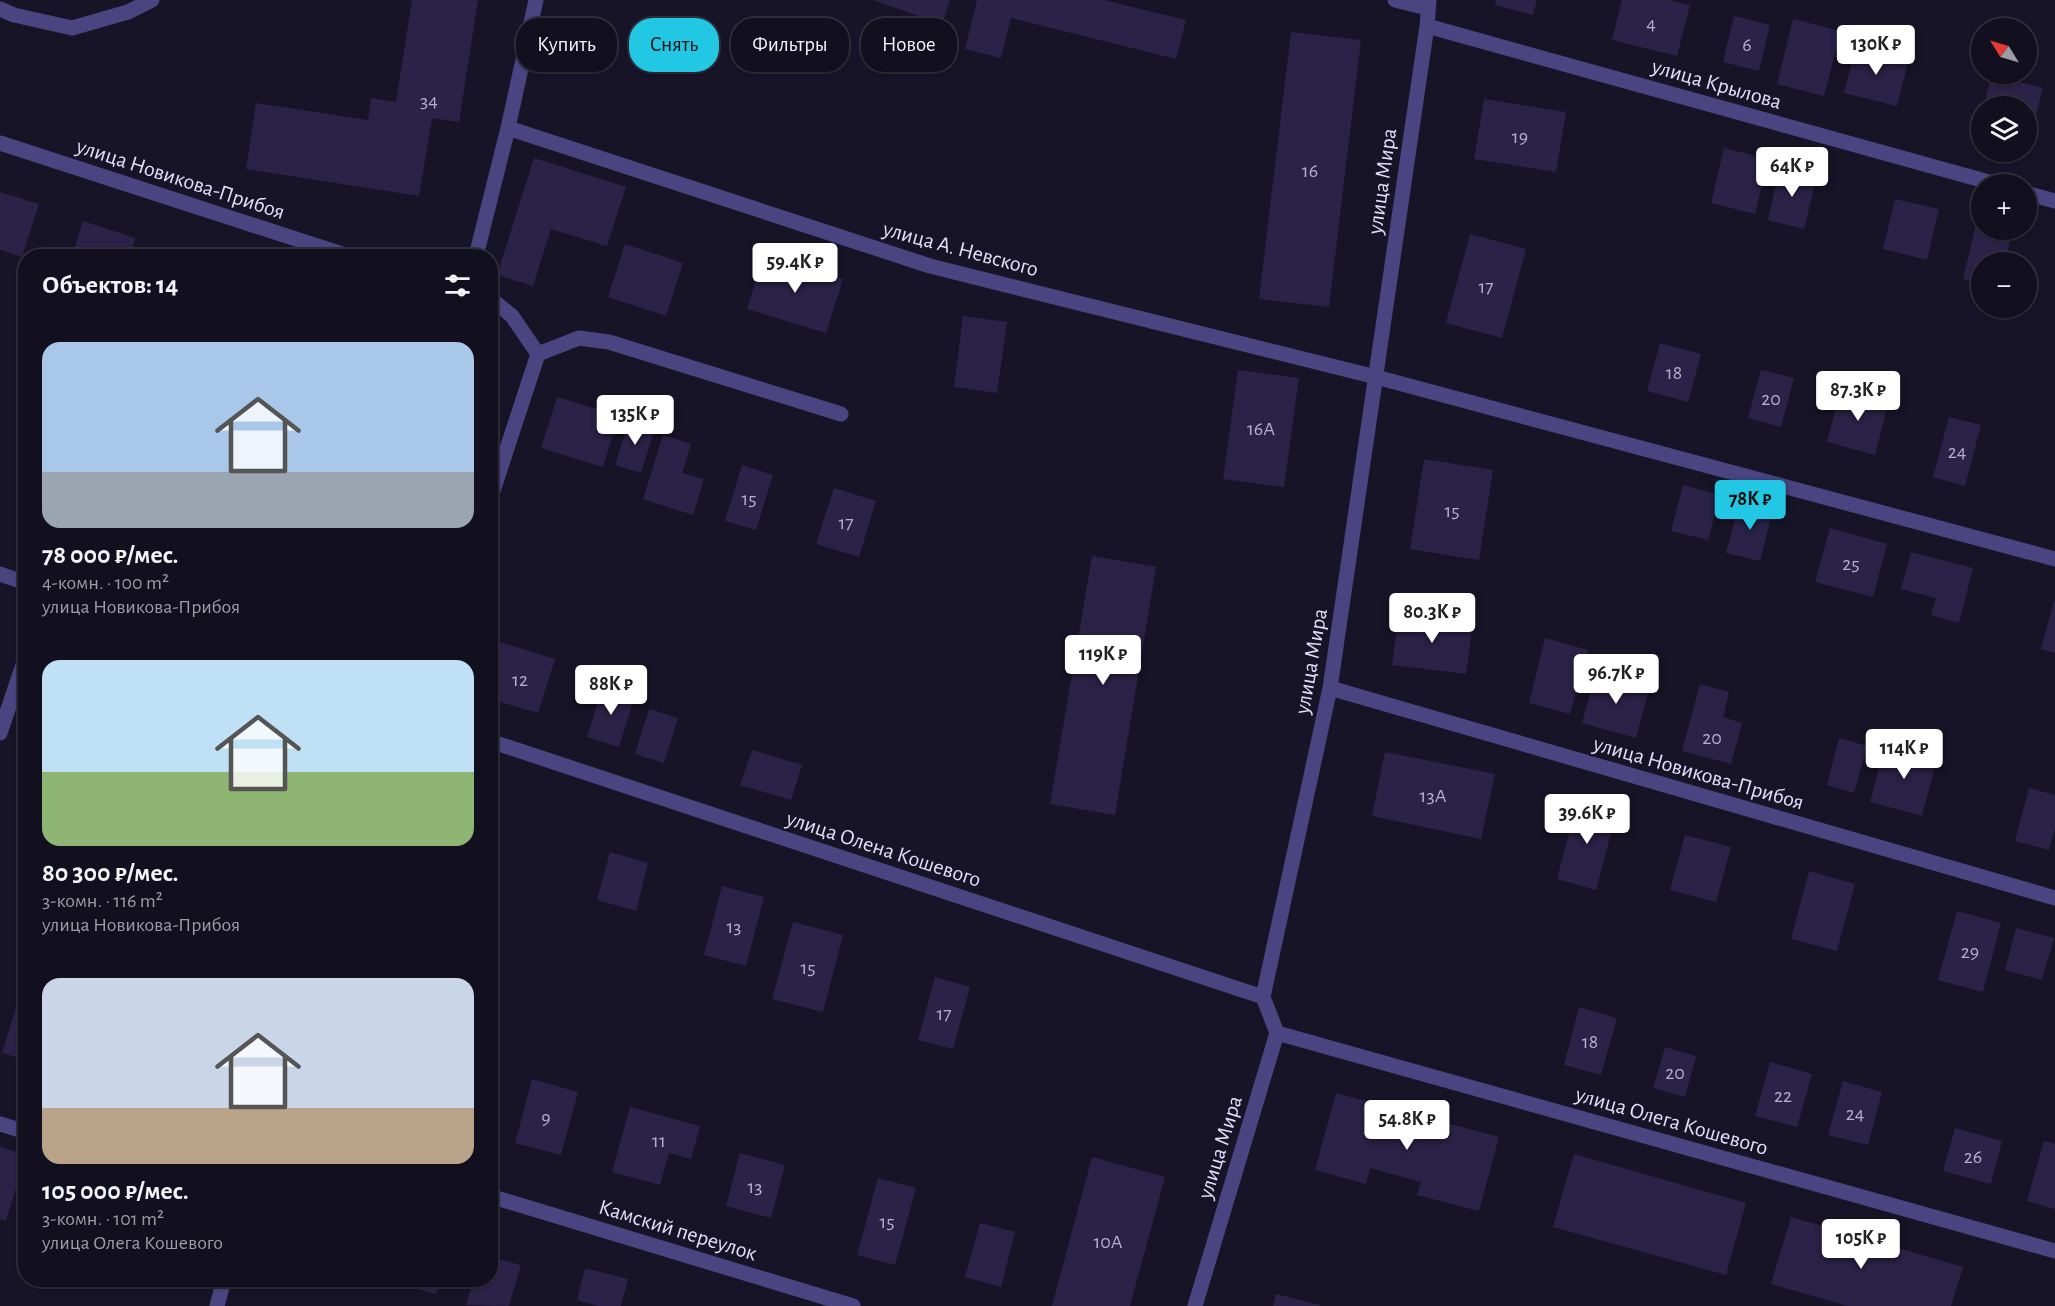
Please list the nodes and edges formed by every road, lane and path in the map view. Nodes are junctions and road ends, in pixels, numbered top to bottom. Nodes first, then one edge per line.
1 (152, 0) edge
2 (536, 0) edge
3 (1395, 0) edge
4 (1428, 4) edge
5 (0, 9) edge
6 (1427, 26) junction
7 (508, 128) junction
8 (0, 143) edge
9 (1971, 177) edge
10 (2037, 196) edge
11 (2055, 201) edge
12 (326, 249) edge
13 (478, 249) edge
14 (498, 305) edge
15 (538, 354) junction
16 (1376, 377) junction
17 (841, 414) dead end
18 (498, 476) edge
19 (2055, 559) edge
20 (0, 574) edge
21 (18, 580) edge
22 (18, 680) edge
23 (1330, 688) junction
24 (0, 733) edge
25 (498, 744) edge
26 (2055, 898) edge
27 (1263, 997) junction
28 (1277, 1033) junction
29 (0, 1124) edge
30 (18, 1130) edge
31 (498, 1198) edge
32 (2055, 1251) edge
33 (222, 1287) edge
34 (217, 1306) edge
35 (853, 1306) edge
36 (1195, 1306) edge

1 - 5 street
2 - 7 street
3 - 4 street, улица Мира
4 - 6 street, улица Мира
6 - 9 street, улица Крылова
6 - 16 street, улица Мира
7 - 13 street
7 - 16 street, улица А. Невского
8 - 12 street, улица Новикова-Прибоя
10 - 11 street
14 - 15 street
15 - 17 street
15 - 18 street
16 - 19 street
16 - 23 street, улица Мира
20 - 21 street
22 - 24 street
23 - 26 street, улица Новикова-Прибоя
23 - 27 street, улица Мира
25 - 27 street, улица Олена Кошевого
27 - 28 street
28 - 32 street, улица Олега Кошевого
28 - 36 street, улица Мира
29 - 30 street
31 - 35 street, Камский переулок
33 - 34 street

